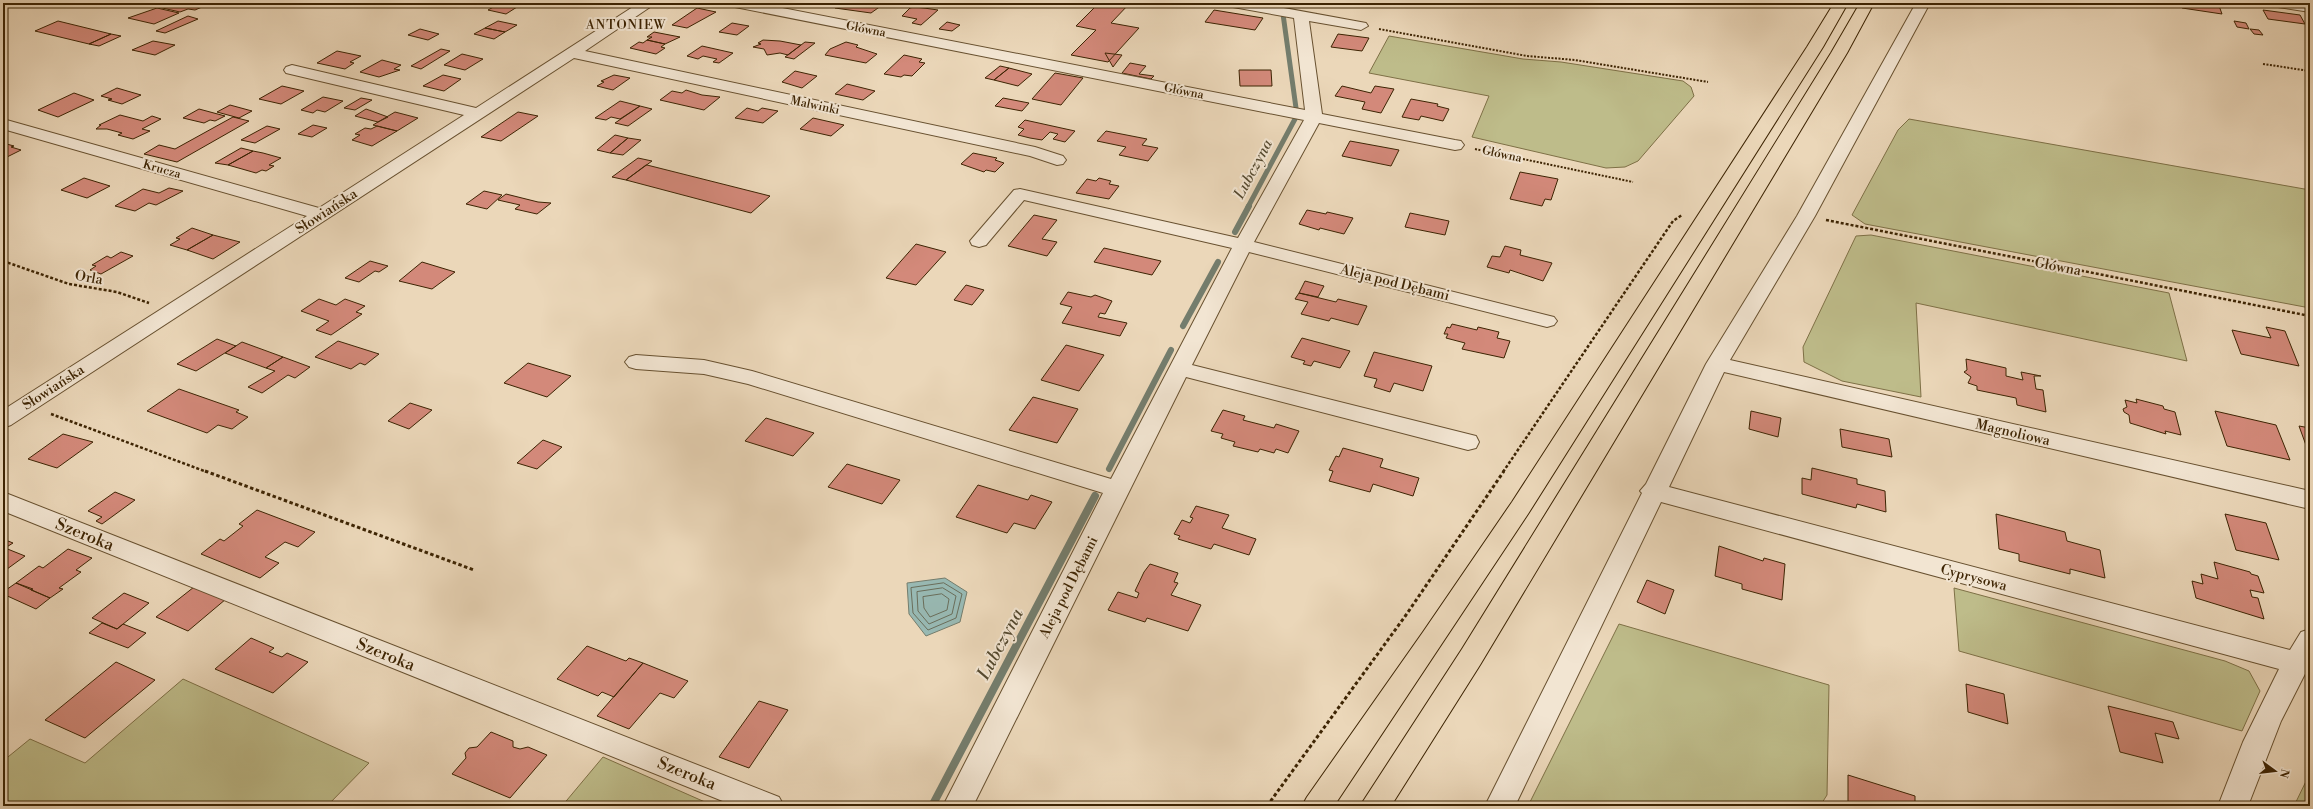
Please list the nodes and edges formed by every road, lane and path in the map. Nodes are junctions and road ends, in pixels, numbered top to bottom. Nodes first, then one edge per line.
1 (648, 3) edge
2 (734, 3) edge
3 (1233, 3) edge
4 (1841, 3) edge
5 (1867, 3) edge
6 (1923, 3) edge
7 (2278, 3) edge
8 (2310, 8) edge
9 (1301, 15) junction
10 (1361, 26) joint
11 (572, 53) junction
12 (2263, 64) dead end
13 (292, 70) dead end
14 (2310, 71) edge
15 (1708, 82) dead end
16 (478, 113) junction
17 (1314, 117) junction
18 (3, 124) edge
19 (1455, 145) joint
20 (1057, 160) dead end
21 (1633, 182) dead end
22 (1684, 213) dead end
23 (321, 214) junction
24 (1806, 216) junction
25 (979, 241) dead end
26 (1243, 245) junction
27 (3, 261) edge
28 (172, 310) junction
29 (2310, 316) edge
30 (1547, 321) dead end
31 (636, 362) dead end
32 (1716, 364) junction
33 (1180, 369) junction
34 (10, 413) edge
35 (1468, 442) dead end
36 (1117, 489) junction
37 (1652, 491) junction
38 (2310, 500) edge
39 (3, 502) edge
40 (474, 570) dead end
41 (2303, 652) edge
42 (769, 806) edge
43 (958, 806) edge
44 (1267, 806) edge
45 (1317, 806) edge
46 (1375, 806) edge
47 (1500, 806) edge
48 (2233, 806) edge

1 - 11 street, Słowiańska
2 - 17 street, Główna
3 - 9 street
4 - 45 main road
5 - 46 main road
6 - 24 street
7 - 8 street
9 - 10 street
9 - 17 street
10 - 15 path
11 - 16 street, Słowiańska
11 - 20 street, Malwinki
12 - 14 path
13 - 16 street
16 - 23 street, Słowiańska
17 - 19 street, Główna
17 - 26 street, Aleja pod Dębami
18 - 23 street, Krucza
19 - 21 path, Główna
22 - 44 path
23 - 28 street, Słowiańska
24 - 29 path, Główna
24 - 32 street
25 - 26 street
26 - 30 street, Aleja pod Dębami
26 - 33 street, Aleja pod Dębami
27 - 28 path, Orla
28 - 34 street, Słowiańska
31 - 36 street
32 - 37 street
32 - 38 street, Magnoliowa
33 - 35 street
33 - 36 street, Aleja pod Dębami
34 - 40 path
36 - 43 street, Aleja pod Dębami
37 - 41 street, Cyprysowa
37 - 47 street
39 - 42 street, Szeroka
41 - 48 street

